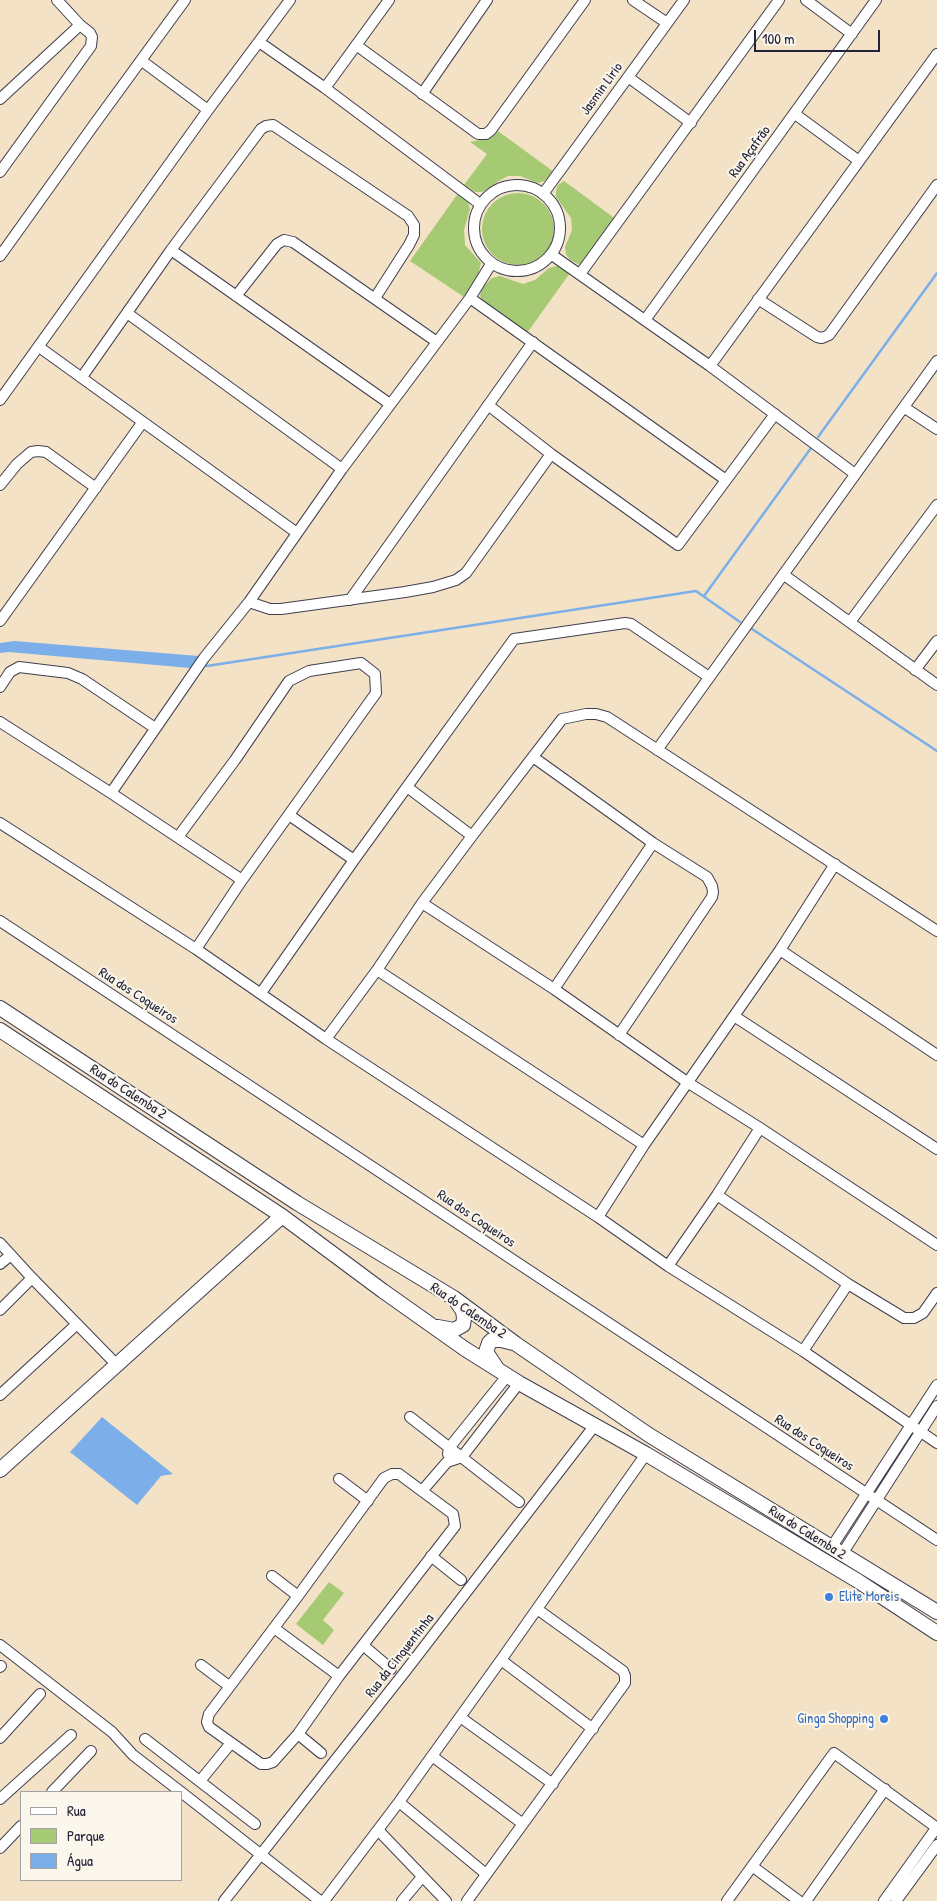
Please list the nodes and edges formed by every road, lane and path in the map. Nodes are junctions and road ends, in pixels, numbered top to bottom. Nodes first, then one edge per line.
1 (57, 0) edge
2 (186, 0) edge
3 (290, 0) edge
4 (389, 0) edge
5 (487, 0) edge
6 (585, 0) edge
7 (633, 0) edge
8 (684, 0) edge
9 (779, 0) edge
10 (806, 0) edge
11 (876, 0) edge
12 (667, 23) junction
13 (80, 25) junction
14 (852, 34) junction
15 (259, 42) junction
16 (356, 46) junction
17 (937, 54) edge
18 (142, 61) junction
19 (628, 77) junction
20 (326, 88) junction
21 (422, 94) junction
22 (0, 99) edge
23 (208, 110) junction
24 (795, 114) junction
25 (690, 123) junction
26 (859, 161) junction
27 (0, 172) edge
28 (937, 185) edge
29 (543, 194) junction
30 (480, 204) junction
31 (171, 250) junction
32 (552, 255) junction
33 (0, 256) edge
34 (491, 264) junction
35 (580, 274) junction
36 (236, 296) junction
37 (375, 298) junction
38 (470, 298) junction
39 (758, 300) junction
40 (126, 313) junction
41 (645, 320) junction
42 (437, 342) junction
43 (533, 342) junction
44 (39, 347) junction
45 (937, 361) edge
46 (710, 366) junction
47 (82, 377) junction
48 (0, 400) edge
49 (390, 404) junction
50 (488, 405) junction
51 (905, 408) junction
52 (775, 414) junction
53 (142, 423) junction
54 (937, 429) edge
55 (551, 454) junction
56 (342, 469) junction
57 (856, 474) junction
58 (726, 480) junction
59 (0, 485) edge
60 (96, 488) junction
61 (937, 504) edge
62 (297, 533) junction
63 (784, 575) junction
64 (350, 600) junction
65 (249, 602) junction
66 (0, 621) edge
67 (850, 622) junction
68 (937, 641) edge
69 (915, 670) junction
70 (710, 677) junction
71 (937, 685) edge
72 (0, 686) edge
73 (0, 722) edge
74 (155, 728) junction
75 (657, 750) junction
76 (533, 757) junction
77 (407, 787) junction
78 (111, 793) junction
79 (289, 815) junction
80 (0, 823) edge
81 (472, 836) junction
82 (178, 837) junction
83 (653, 843) junction
84 (354, 860) junction
85 (835, 864) junction
86 (242, 880) junction
87 (422, 904) junction
88 (0, 921) edge
89 (937, 931) edge
90 (196, 949) junction
91 (780, 950) junction
92 (377, 970) junction
93 (554, 989) junction
94 (261, 993) junction
95 (0, 1008) edge
96 (734, 1016) junction
97 (0, 1030) edge
98 (619, 1035) junction
99 (326, 1039) junction
100 (937, 1055) edge
101 (687, 1082) junction
102 (760, 1128) junction
103 (644, 1145) junction
104 (937, 1149) edge
105 (717, 1195) junction
106 (282, 1216) junction
107 (598, 1217) junction
108 (0, 1243) edge
109 (937, 1245) edge
110 (11, 1255) junction
111 (0, 1264) edge
112 (668, 1266) junction
113 (32, 1278) junction
114 (848, 1284) junction
115 (937, 1293) edge
116 (454, 1298) junction
117 (0, 1310) edge
118 (77, 1324) junction
119 (432, 1325) junction
120 (516, 1344) junction
121 (803, 1351) junction
122 (117, 1365) junction
123 (508, 1376) junction
124 (937, 1385) edge
125 (0, 1395) edge
126 (937, 1406) edge
127 (410, 1417) dead end
128 (595, 1425) junction
129 (910, 1425) junction
130 (920, 1432) junction
131 (937, 1443) edge
132 (449, 1448) junction
133 (646, 1454) junction
134 (462, 1457) junction
135 (447, 1462) junction
136 (0, 1470) edge
137 (339, 1479) dead end
138 (422, 1491) junction
139 (866, 1493) junction
140 (877, 1500) junction
141 (368, 1501) junction
142 (519, 1502) dead end
143 (937, 1540) edge
144 (836, 1551) junction
145 (431, 1556) junction
146 (272, 1576) dead end
147 (461, 1580) dead end
148 (298, 1596) junction
149 (537, 1609) junction
150 (937, 1612) edge
151 (274, 1628) junction
152 (937, 1633) edge
153 (0, 1645) edge
154 (364, 1646) junction
155 (502, 1660) junction
156 (201, 1664) dead end
157 (391, 1669) dead end
158 (339, 1676) junction
159 (230, 1686) junction
160 (40, 1694) dead end
161 (460, 1717) junction
162 (593, 1729) junction
163 (71, 1734) dead end
164 (298, 1734) junction
165 (0, 1738) edge
166 (145, 1739) dead end
167 (231, 1743) junction
168 (91, 1751) dead end
169 (321, 1753) dead end
170 (432, 1756) junction
171 (200, 1781) junction
172 (553, 1784) junction
173 (884, 1789) junction
174 (53, 1791) edge
175 (180, 1791) edge
176 (182, 1793) edge
177 (0, 1799) edge
178 (399, 1802) junction
179 (255, 1824) dead end
180 (523, 1824) junction
181 (20, 1827) edge
182 (937, 1828) edge
183 (378, 1830) junction
184 (937, 1845) edge
185 (0, 1848) edge
186 (262, 1854) junction
187 (752, 1866) junction
188 (486, 1874) junction
189 (422, 1877) junction
190 (224, 1901) edge
191 (320, 1901) edge
192 (324, 1901) edge
193 (402, 1901) edge
194 (446, 1901) edge
195 (467, 1901) edge
196 (726, 1901) edge
197 (799, 1901) edge
198 (806, 1901) edge
199 (884, 1901) edge
200 (896, 1901) edge

1 - 13 street
2 - 18 street
3 - 15 street
4 - 16 street
5 - 21 street
6 - 21 street
7 - 12 street
8 - 12 street, Jasmin Lirio
9 - 25 street
10 - 14 street
11 - 14 street, Rua Açafrão
12 - 19 street, Jasmin Lirio
13 - 22 street
13 - 27 street
14 - 24 street, Rua Açafrão
15 - 20 street
15 - 23 street
16 - 20 street
16 - 21 street
17 - 26 street
18 - 23 street
18 - 33 street
19 - 25 street
19 - 29 street, Jasmin Lirio
20 - 30 street
23 - 44 street
24 - 26 street
24 - 41 street, Rua Açafrão
25 - 35 street
26 - 39 street
28 - 39 street
29 - 30 street
29 - 32 street
30 - 34 street
31 - 36 street
31 - 37 street
31 - 40 street
32 - 34 street
32 - 35 street
34 - 38 street
35 - 41 street
36 - 37 street
36 - 49 street
37 - 42 street
38 - 42 street
38 - 43 street
39 - 46 street
40 - 47 street
40 - 56 street
41 - 46 street
42 - 49 street
43 - 50 street
43 - 58 street
44 - 47 street
44 - 48 street
45 - 51 street
46 - 52 street
47 - 53 street
49 - 56 street
50 - 55 street
50 - 64 street
51 - 54 street
51 - 57 street
52 - 57 street
52 - 58 street
53 - 60 street
53 - 62 street
55 - 58 street
55 - 64 street
56 - 62 street
57 - 63 street
59 - 60 street
60 - 66 street
61 - 67 street
62 - 65 street
63 - 67 street
63 - 70 street
64 - 65 street
65 - 74 street
67 - 69 street
68 - 69 street
69 - 71 street
70 - 75 street
70 - 77 street
72 - 74 street
73 - 78 street
74 - 78 street
75 - 76 street
75 - 85 street
76 - 81 street
76 - 83 street
77 - 81 street
77 - 84 street
78 - 82 street
79 - 82 street
79 - 84 street
79 - 86 street
80 - 90 street
81 - 87 street
82 - 86 street
83 - 93 street
83 - 98 street
84 - 94 street
85 - 89 street
85 - 91 street
86 - 90 street
87 - 92 street
87 - 93 street
88 - 139 street, Rua dos Coqueiros
90 - 94 street
91 - 96 street
91 - 100 street
92 - 99 street
92 - 103 street
93 - 98 street
94 - 99 street
95 - 116 main road, Rua do Calemba 2
96 - 101 street
96 - 104 street
97 - 106 main road, Rua do Calemba 2
98 - 101 street
99 - 107 street
101 - 102 street
101 - 103 street
102 - 105 street
102 - 109 street
103 - 107 street
105 - 112 street
105 - 114 street
106 - 119 main road, Rua do Calemba 2
106 - 122 main road
107 - 112 street
108 - 110 street
110 - 111 street
110 - 113 street
112 - 121 street
113 - 117 street
113 - 118 street
114 - 115 street
114 - 121 street
116 - 119 main road
116 - 120 main road, Rua do Calemba 2
118 - 122 street
118 - 125 street
119 - 123 main road, Rua do Calemba 2
120 - 123 main road
120 - 144 main road, Rua do Calemba 2
121 - 129 street
122 - 136 main road
123 - 128 main road, Rua do Calemba 2
123 - 132 street
123 - 134 street
124 - 129 street
126 - 130 street
127 - 132 street
128 - 133 main road, Rua do Calemba 2
128 - 186 street, Rua da Cinquentinha
129 - 130 street
129 - 139 street
130 - 131 street
130 - 140 street
132 - 134 street
132 - 135 street
133 - 149 street
133 - 152 main road, Rua do Calemba 2
134 - 135 street
134 - 142 street
135 - 138 street
137 - 141 street
138 - 141 street
138 - 145 street
139 - 140 street, Rua dos Coqueiros
139 - 144 street
140 - 143 street, Rua dos Coqueiros
140 - 144 street
141 - 148 street
144 - 150 main road, Rua do Calemba 2
145 - 147 street
145 - 154 street
146 - 148 street
148 - 151 street
149 - 155 street
149 - 162 street
151 - 158 street
151 - 159 street
153 - 175 street
154 - 157 street
154 - 158 street
155 - 161 street
155 - 162 street
156 - 159 street
158 - 164 street
159 - 167 street
160 - 165 street
161 - 170 street
161 - 172 street
162 - 172 street
163 - 177 street
164 - 167 street
164 - 169 street
166 - 171 street
167 - 171 street
168 - 174 street
170 - 178 street
170 - 180 street
171 - 179 street
172 - 180 street
173 - 182 street
173 - 187 street
173 - 198 street
176 - 186 street
178 - 183 street
178 - 188 street
180 - 188 street
181 - 185 street
182 - 199 street
183 - 189 street
183 - 192 street
184 - 200 street
186 - 190 street, Rua da Cinquentinha
186 - 191 street
187 - 196 street
187 - 197 street
188 - 195 street
189 - 193 street
189 - 194 street

